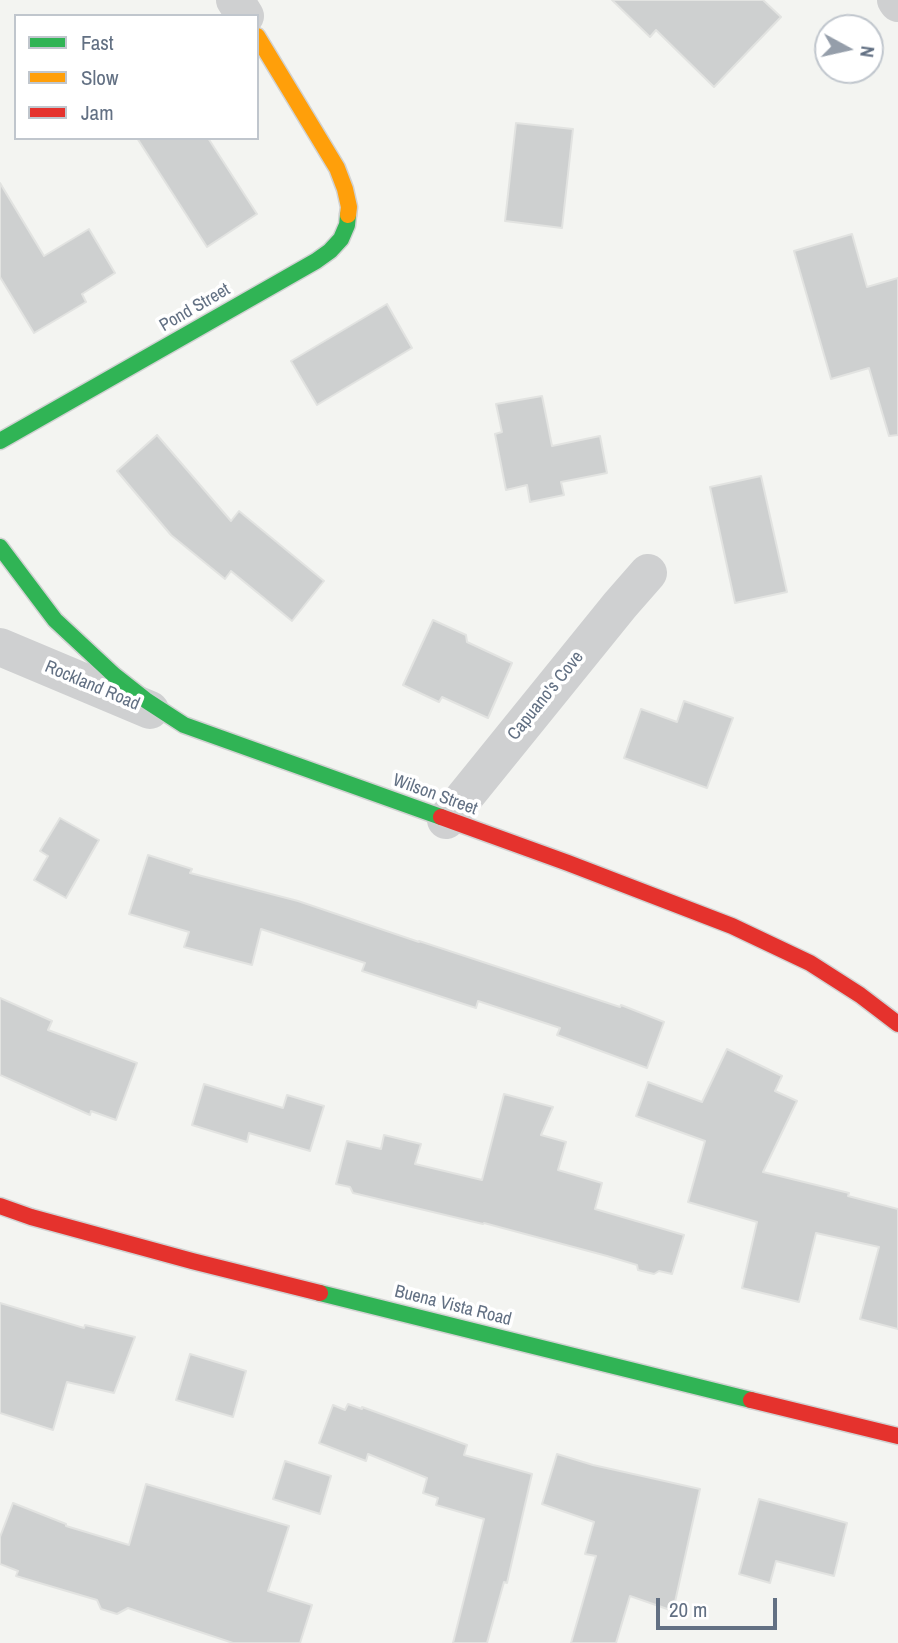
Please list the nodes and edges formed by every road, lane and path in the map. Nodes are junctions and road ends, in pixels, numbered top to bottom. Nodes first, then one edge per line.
1 (259, 39) edge
2 (0, 441) edge
3 (0, 547) edge
4 (648, 573) dead end
5 (0, 647) edge
6 (184, 725) junction
7 (446, 820) junction
8 (898, 1024) edge
9 (0, 1206) edge
10 (898, 1436) edge

1 - 2 street, Pond Street
3 - 6 street, Wilson Street
4 - 7 street, Capuano's Cove
5 - 6 street, Rockland Road
6 - 7 street, Wilson Street
7 - 8 street, Wilson Street
9 - 10 street, Buena Vista Road

